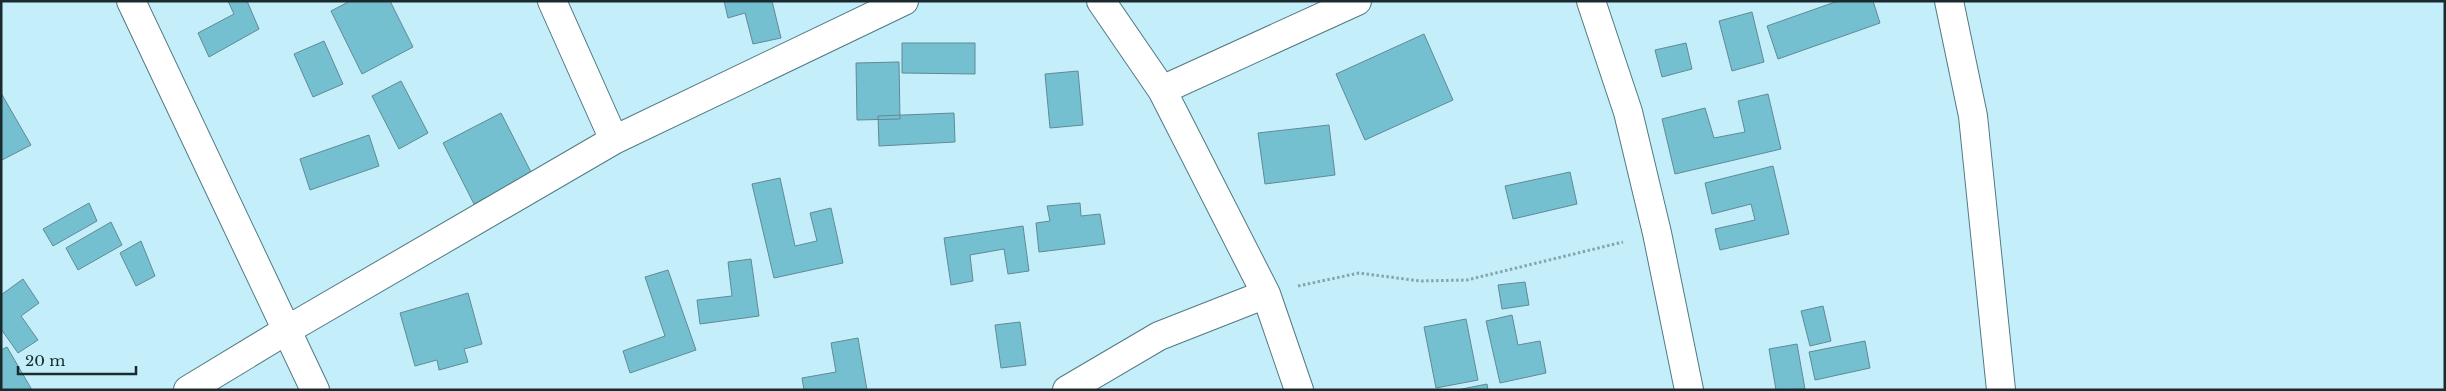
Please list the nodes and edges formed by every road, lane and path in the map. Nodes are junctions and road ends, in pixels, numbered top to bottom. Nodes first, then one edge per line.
1 (131, 1) edge
2 (552, 1) edge
3 (904, 1) edge
4 (1102, 1) edge
5 (1357, 1) edge
6 (1591, 1) edge
7 (1949, 1) edge
8 (1162, 90) junction
9 (614, 140) junction
10 (1658, 233) junction
11 (1266, 294) junction
12 (287, 330) junction
13 (188, 390) edge
14 (316, 390) edge
15 (1067, 390) edge
16 (1299, 390) edge
17 (1689, 390) edge
18 (2001, 390) edge

1 - 12 street
2 - 9 street
3 - 9 street
4 - 8 street
5 - 8 street
6 - 10 street
7 - 18 street
8 - 11 street
9 - 12 street
10 - 11 path
10 - 17 street
11 - 15 street
11 - 16 street
12 - 13 street
12 - 14 street

